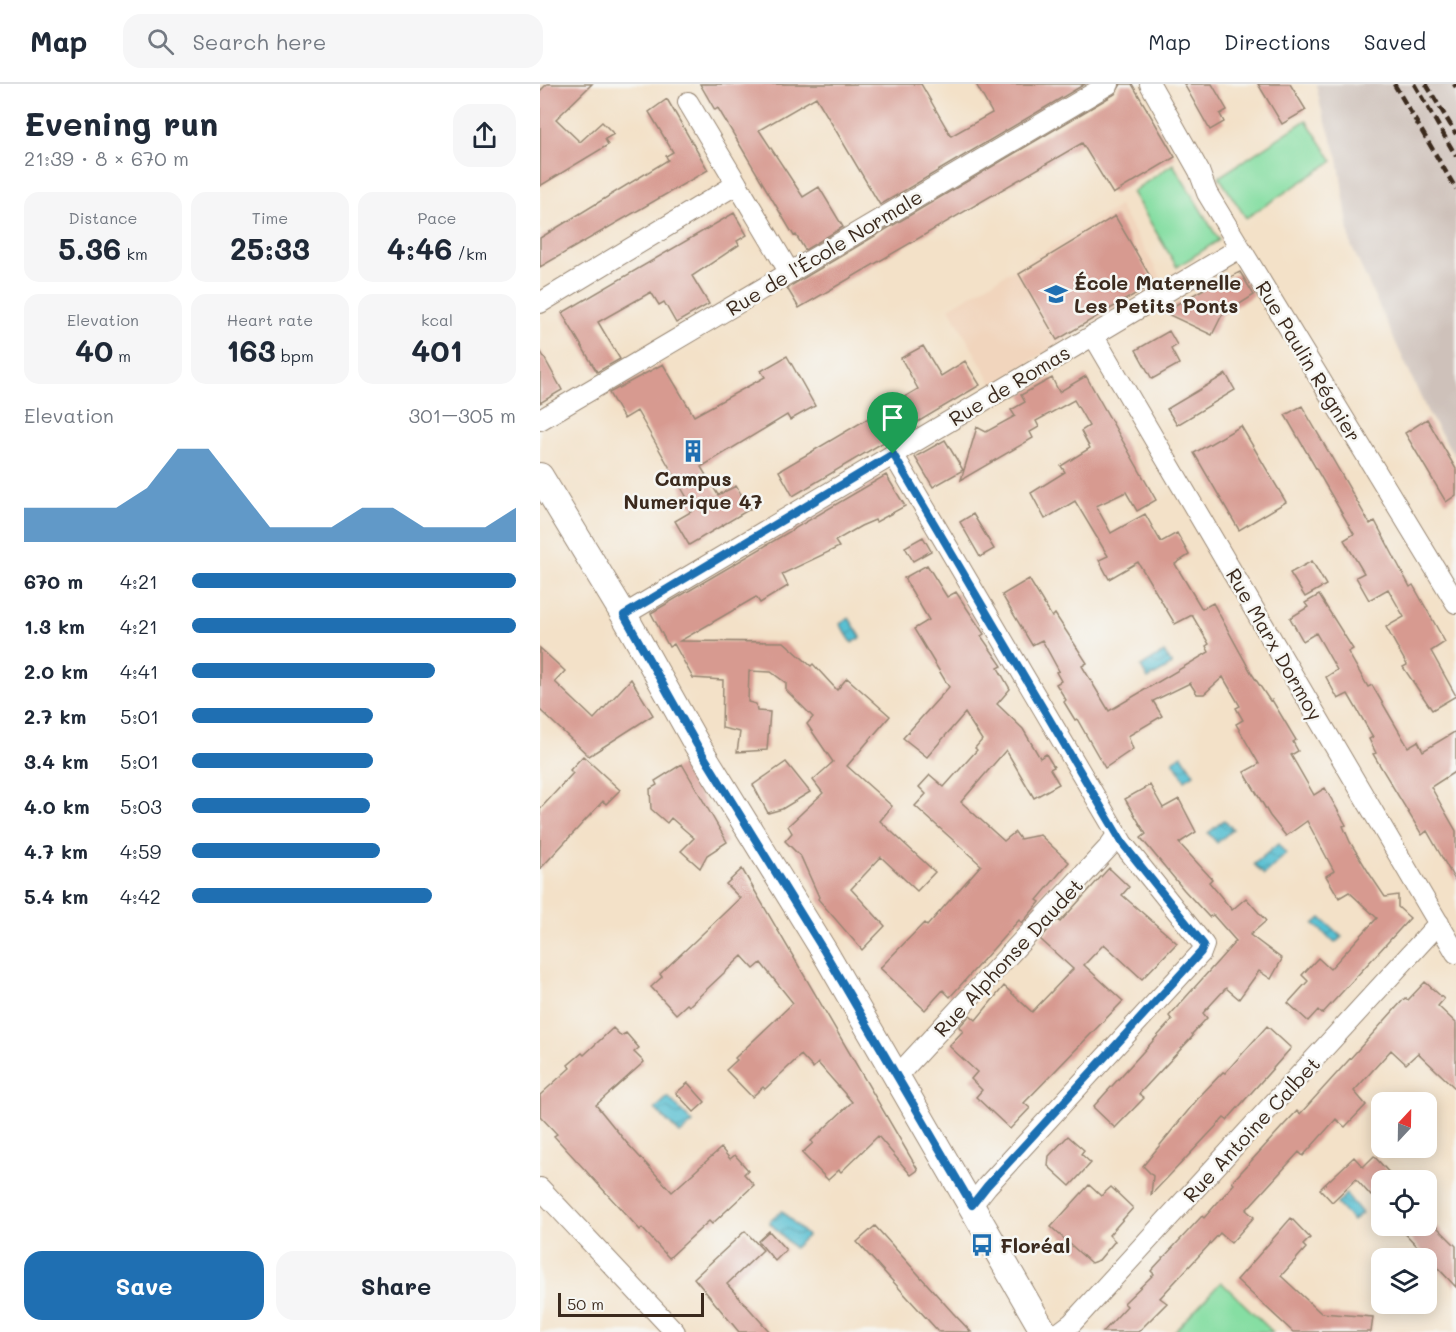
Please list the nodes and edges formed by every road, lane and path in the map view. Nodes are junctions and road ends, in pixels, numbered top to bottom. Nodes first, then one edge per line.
1 (1109, 84) edge
2 (1150, 84) edge
3 (688, 102) dead end
4 (736, 184) junction
5 (1240, 248) junction
6 (790, 273) junction
7 (540, 303) edge
8 (1093, 335) junction
9 (540, 420) edge
10 (893, 454) junction
11 (540, 476) edge
12 (1456, 603) edge
13 (624, 615) junction
14 (1117, 835) junction
15 (1439, 924) junction
16 (1456, 953) edge
17 (896, 1077) junction
18 (540, 1188) edge
19 (972, 1205) junction
20 (675, 1332) edge
21 (1044, 1332) edge
22 (1060, 1332) edge

1 - 6 street, Rue de l'École Normale
2 - 5 street, Rue Paulin Régnier
3 - 4 street
4 - 6 street
4 - 7 street
5 - 8 street, Rue de Romas
5 - 12 street, Rue Paulin Régnier
6 - 9 street, Rue de l'École Normale
8 - 10 street, Rue de Romas
8 - 15 street, Rue Marx Dormoy
10 - 13 street, Rue de Romas
10 - 14 street
11 - 13 main road
13 - 17 main road
14 - 17 street, Rue Alphonse Daudet
14 - 19 street
15 - 16 street, Rue Marx Dormoy
15 - 22 street, Rue Antoine Calbet
17 - 19 main road
18 - 20 street
19 - 21 main road

